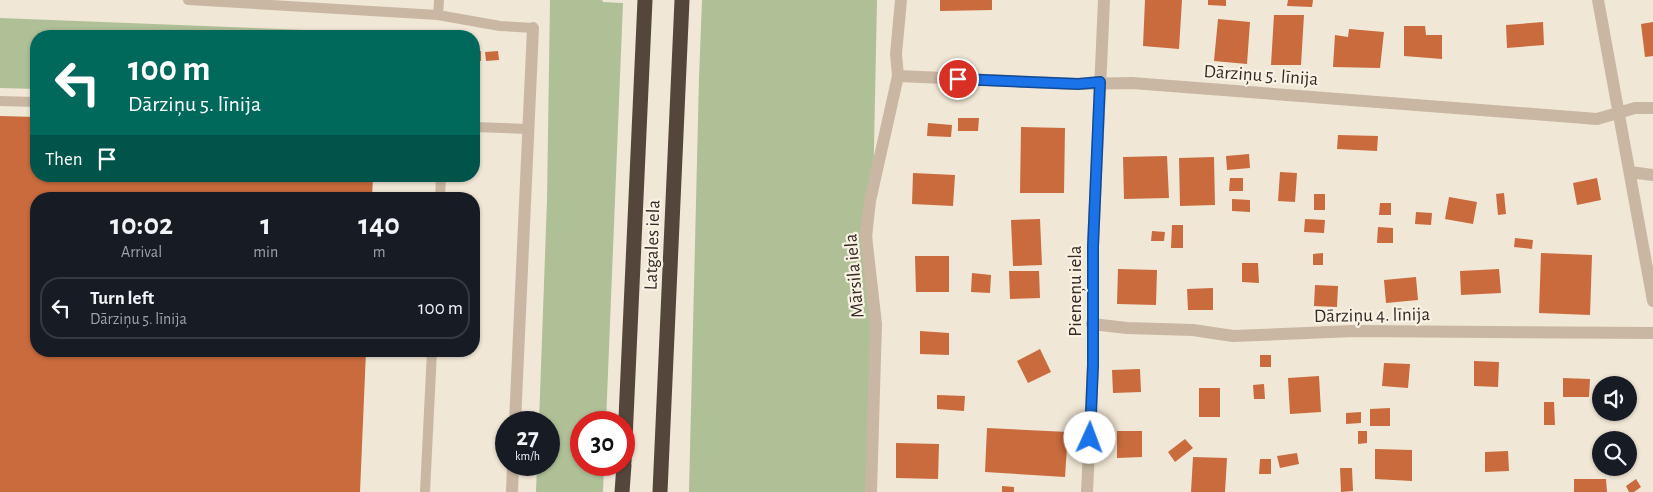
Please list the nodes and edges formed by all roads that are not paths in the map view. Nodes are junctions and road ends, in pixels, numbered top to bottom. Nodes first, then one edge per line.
1 (188, 0) edge
2 (439, 0) edge
3 (645, 0) edge
4 (682, 0) edge
5 (901, 0) edge
6 (1104, 0) edge
7 (1598, 0) edge
8 (438, 15) junction
9 (533, 28) joint
10 (898, 76) junction
11 (1100, 82) junction
12 (0, 100) edge
13 (30, 102) edge
14 (1653, 108) edge
15 (1620, 113) junction
16 (480, 127) edge
17 (528, 129) junction
18 (1630, 172) junction
19 (1653, 175) edge
20 (1653, 301) edge
21 (1092, 324) junction
22 (1653, 333) edge
23 (432, 357) edge
24 (515, 411) edge
25 (626, 411) edge
26 (513, 476) edge
27 (623, 476) edge
28 (425, 492) edge
29 (512, 492) edge
30 (622, 492) edge
31 (660, 492) edge
32 (871, 492) edge
33 (1087, 492) edge

1 - 8 lane
2 - 8 lane
3 - 25 highway, Latgales iela
4 - 31 highway, Latgales iela
5 - 10 street, Mārsila iela
6 - 11 street, Pieneņu iela
7 - 15 street
8 - 9 lane
9 - 17 street
10 - 11 street, Dārziņu 5. līnija
10 - 32 street, Mārsila iela
11 - 15 street, Dārziņu 5. līnija
11 - 21 street, Pieneņu iela
12 - 13 lane
14 - 15 street, Dārziņu 5. līnija
15 - 18 street
16 - 17 lane
17 - 24 street
18 - 19 street
18 - 20 street
21 - 22 street, Dārziņu 4. līnija
21 - 33 street, Pieneņu iela
23 - 28 lane
26 - 29 street
27 - 30 highway, Latgales iela

